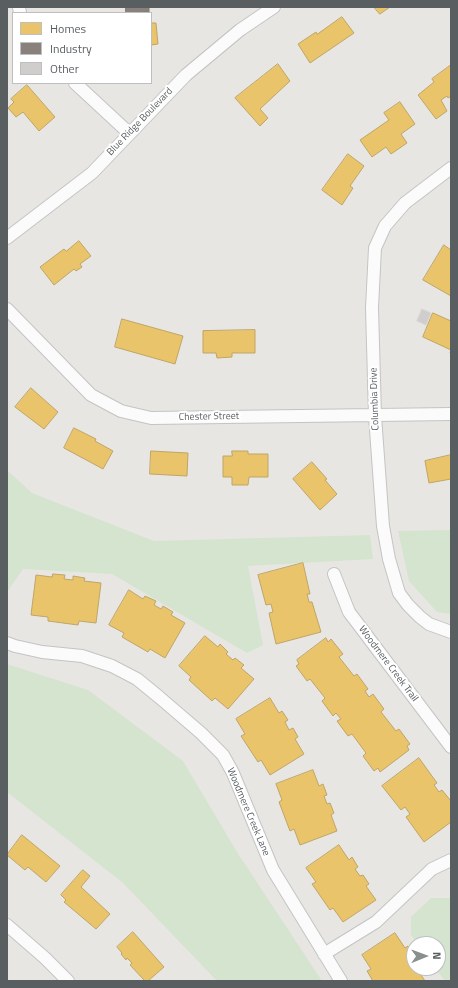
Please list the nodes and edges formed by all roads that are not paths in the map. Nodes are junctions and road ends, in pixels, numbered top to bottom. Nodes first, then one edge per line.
1 (274, 7) edge
2 (76, 84) edge
3 (129, 133) junction
4 (451, 168) edge
5 (7, 238) edge
6 (7, 309) edge
7 (451, 414) edge
8 (374, 416) junction
9 (334, 574) dead end
10 (451, 632) edge
11 (7, 643) edge
12 (451, 747) edge
13 (451, 860) edge
14 (7, 925) edge
15 (324, 954) junction
16 (68, 981) edge
17 (341, 981) edge

1 - 3 street, Blue Ridge Boulevard
2 - 3 street
3 - 5 street, Blue Ridge Boulevard
4 - 8 street, Columbia Drive
6 - 8 street, Chester Street
7 - 8 street, Chester Street
8 - 10 street, Columbia Drive
9 - 12 street, Woodmere Creek Trail
11 - 15 street, Woodmere Creek Lane
13 - 15 street
14 - 16 street
15 - 17 street, Woodmere Creek Lane

